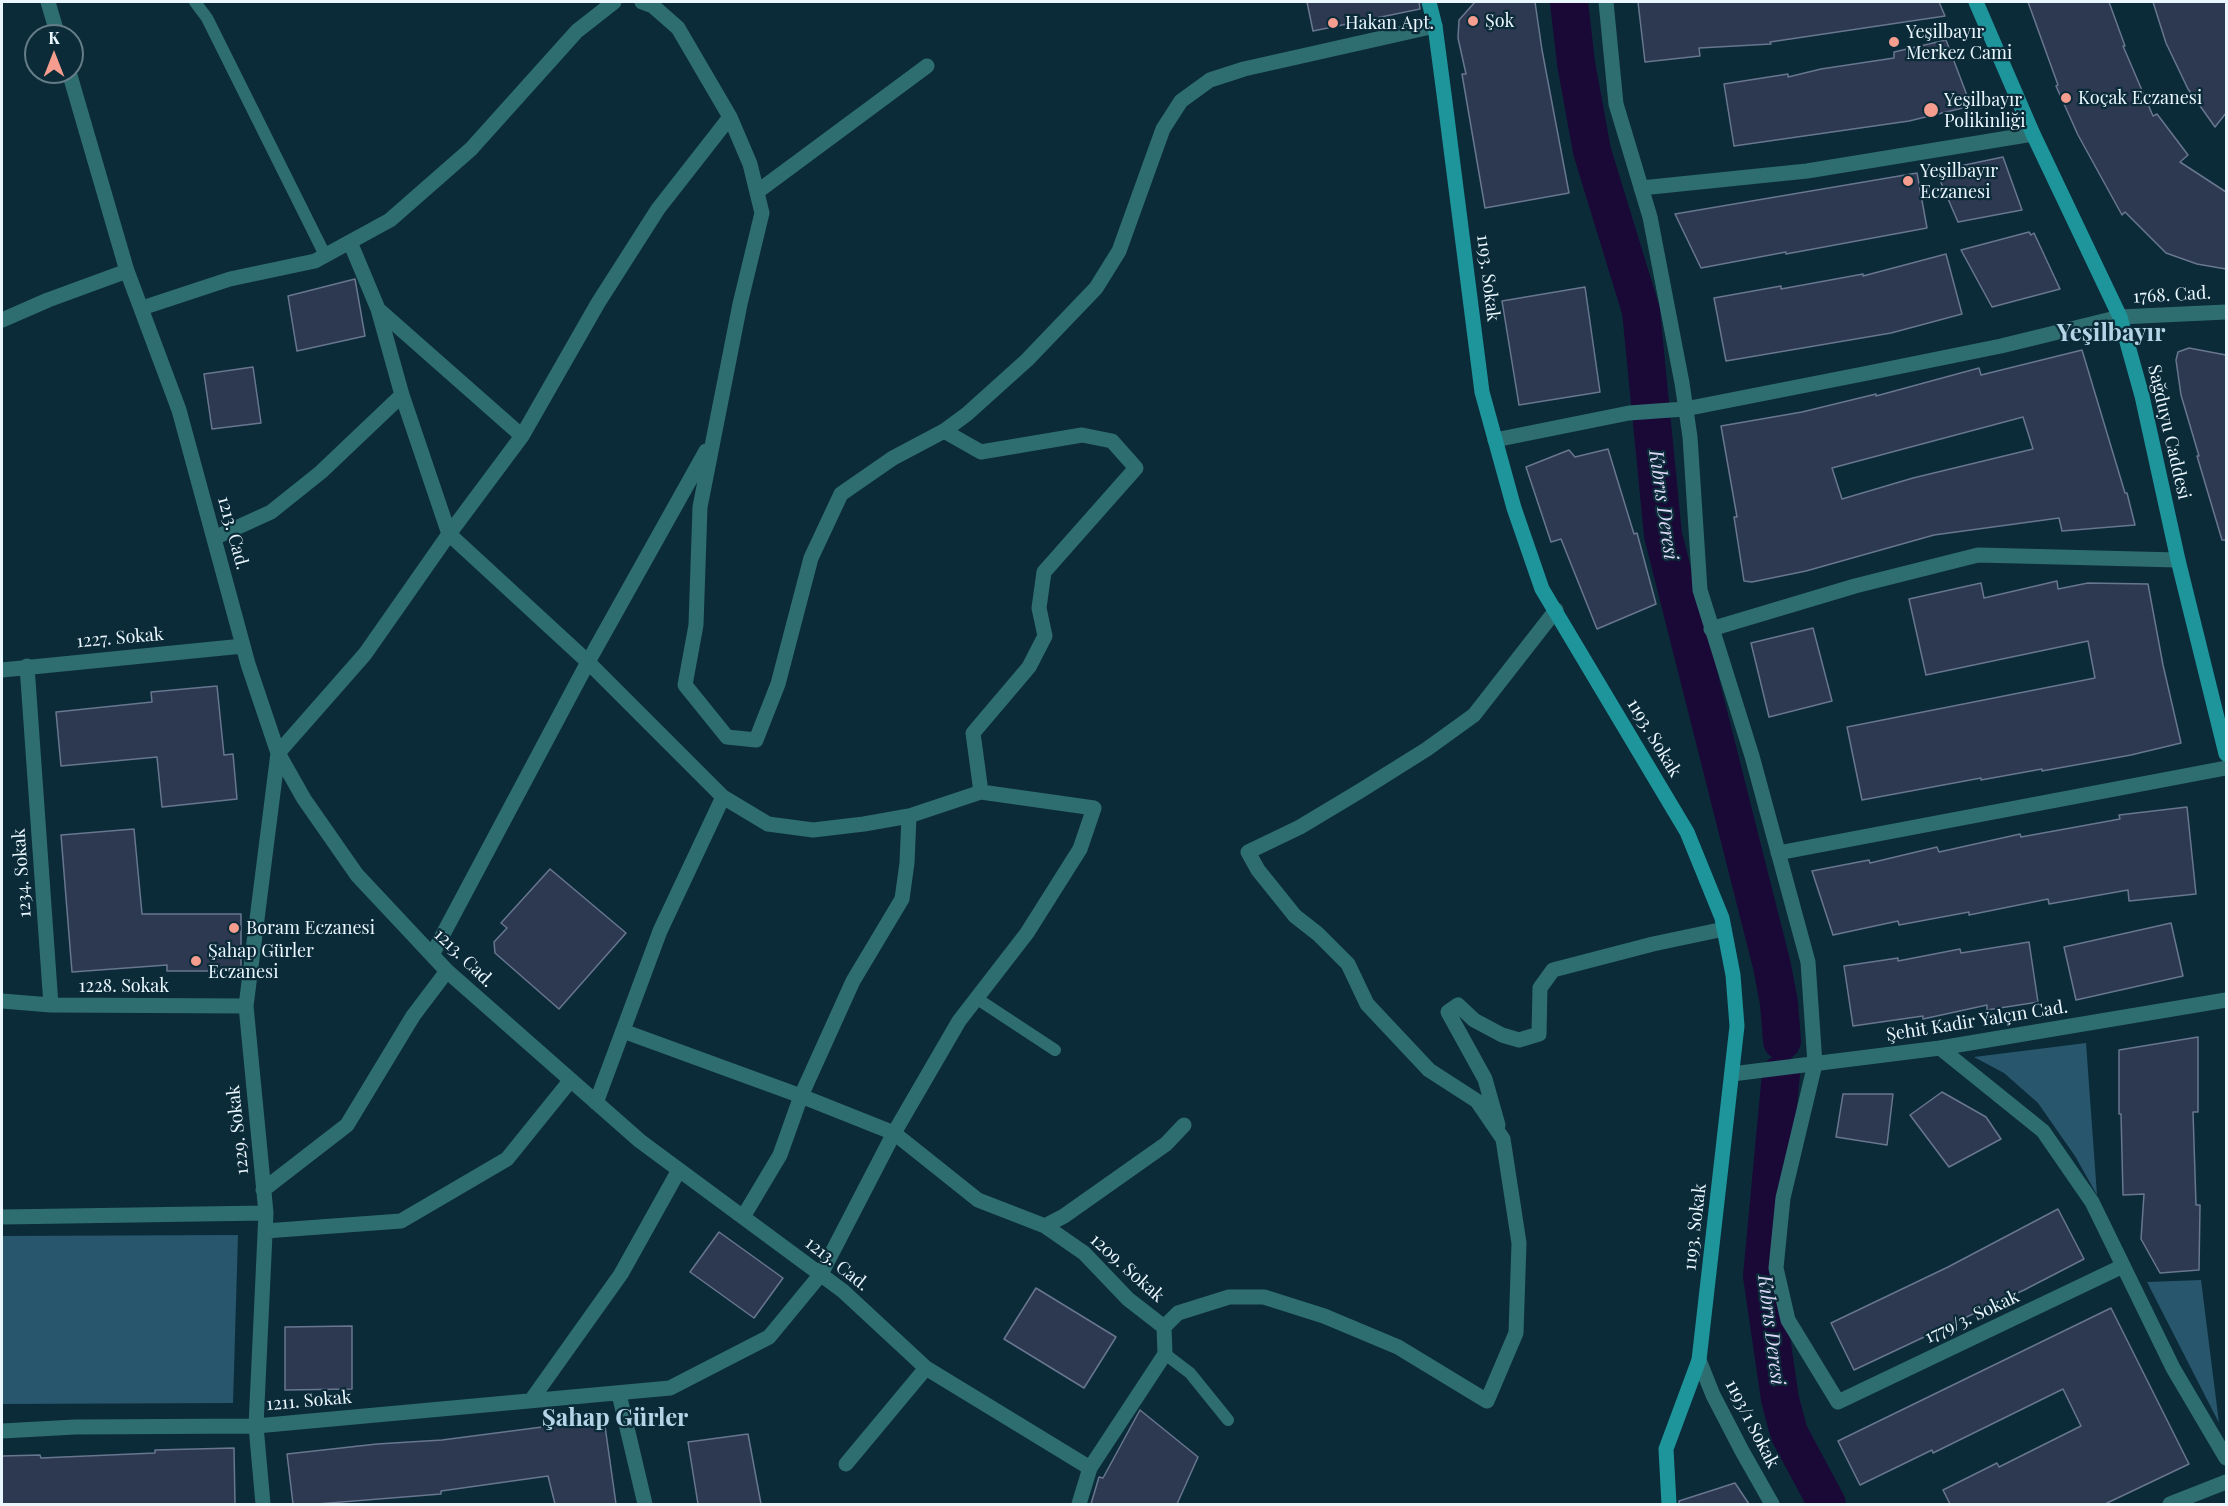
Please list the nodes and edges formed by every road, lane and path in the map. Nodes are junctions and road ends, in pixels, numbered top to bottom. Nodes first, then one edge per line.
1 (48, 2) edge
2 (195, 2) edge
3 (614, 2) edge
4 (642, 2) edge
5 (1429, 2) edge
6 (1606, 2) edge
7 (1976, 2) edge
8 (54, 24) edge
9 (1435, 26) junction
10 (927, 66) dead end
11 (72, 84) edge
12 (729, 117) junction
13 (2033, 134) junction
14 (1641, 189) junction
15 (757, 192) junction
16 (350, 242) junction
17 (325, 255) junction
18 (127, 271) junction
19 (142, 308) junction
20 (378, 309) junction
21 (2226, 312) edge
22 (2120, 318) junction
23 (2, 320) edge
24 (402, 395) junction
25 (1684, 409) junction
26 (944, 431) junction
27 (522, 436) junction
28 (714, 438) junction
29 (1495, 440) junction
30 (449, 534) junction
31 (214, 538) junction
32 (2178, 560) junction
33 (1556, 610) junction
34 (1711, 628) junction
35 (243, 646) junction
36 (588, 662) junction
37 (27, 666) junction
38 (2, 670) edge
39 (278, 753) junction
40 (2226, 754) edge
41 (2226, 768) edge
42 (981, 792) junction
43 (723, 797) junction
44 (909, 816) junction
45 (1778, 853) junction
46 (1724, 929) junction
47 (432, 955) junction
48 (447, 971) junction
49 (976, 998) junction
50 (2226, 1000) edge
51 (2, 1001) edge
52 (51, 1005) junction
53 (246, 1006) junction
54 (623, 1031) junction
55 (1940, 1048) junction
56 (1055, 1050) dead end
57 (1815, 1064) junction
58 (1732, 1074) junction
59 (570, 1081) junction
60 (801, 1096) junction
61 (596, 1103) junction
62 (1184, 1125) dead end
63 (894, 1133) junction
64 (1503, 1139) junction
65 (679, 1170) junction
66 (263, 1190) junction
67 (266, 1213) junction
68 (2, 1216) edge
69 (743, 1217) junction
70 (1045, 1226) junction
71 (265, 1231) junction
72 (2123, 1266) junction
73 (820, 1274) junction
74 (1164, 1327) junction
75 (1165, 1354) junction
76 (1699, 1360) junction
77 (926, 1368) junction
78 (619, 1394) junction
79 (532, 1400) junction
80 (1228, 1420) dead end
81 (256, 1426) junction
82 (2, 1431) edge
83 (2226, 1458) edge
84 (846, 1464) dead end
85 (1090, 1468) junction
86 (2226, 1482) edge
87 (263, 1504) edge
88 (645, 1504) edge
89 (1079, 1504) edge
90 (1669, 1504) edge
91 (1772, 1504) edge
92 (2170, 1504) edge

1 - 8 street
2 - 17 lane
3 - 16 street
4 - 12 street
5 - 9 street, 1193. Sokak
6 - 14 street
7 - 13 street, Sağduyu Caddesi
9 - 26 street
9 - 29 street, 1193. Sokak
10 - 15 street
11 - 18 street, 1213. Cad.
12 - 15 street
12 - 27 street
13 - 14 street
13 - 22 street, Sağduyu Caddesi
14 - 25 street
15 - 28 street
16 - 17 street
16 - 20 street
17 - 19 street
18 - 19 street, 1213. Cad.
18 - 23 street
19 - 31 street, 1213. Cad.
20 - 24 street
20 - 27 street
21 - 22 street, 1768. Cad.
22 - 25 street, 1768. Cad.
22 - 32 street, Sağduyu Caddesi
24 - 30 street
24 - 31 street
25 - 29 street, 1768. Cad.
25 - 34 street
26 - 28 street
26 - 42 street
27 - 30 street
28 - 36 street
29 - 33 street, 1193. Sokak
30 - 36 street
30 - 39 street
31 - 35 street, 1213. Cad.
32 - 34 street
32 - 40 street, Sağduyu Caddesi
33 - 46 street, 1193. Sokak
33 - 64 street
34 - 45 street
35 - 37 street, 1227. Sokak
35 - 39 street, 1213. Cad.
36 - 43 street
36 - 47 street
37 - 38 street, 1227. Sokak
37 - 52 street, 1234. Sokak
39 - 47 street, 1213. Cad.
39 - 53 street, 1229. Sokak
41 - 45 street
42 - 44 street
42 - 49 street, 1211. Sokak
43 - 44 street
43 - 54 street
44 - 60 street
45 - 57 street
46 - 58 street, 1193. Sokak
46 - 64 street
47 - 48 street, 1213. Cad.
48 - 59 street, 1213. Cad.
48 - 66 street
49 - 56 lane
49 - 63 street, 1211. Sokak
50 - 55 street, Şehit Kadir Yalçın Cad.
51 - 52 street, 1228. Sokak
52 - 53 street, 1228. Sokak
53 - 66 street, 1229. Sokak
54 - 60 street, 1209. Sokak
54 - 61 street
55 - 57 street, Şehit Kadir Yalçın Cad.
55 - 72 street
57 - 58 street, Şehit Kadir Yalçın Cad.
57 - 72 street, 1779/3. Sokak
58 - 76 street, 1193. Sokak
59 - 61 street, 1213. Cad.
59 - 71 street
60 - 63 street, 1209. Sokak
60 - 69 street
61 - 65 street, 1213. Cad.
62 - 70 street
63 - 70 street, 1209. Sokak
63 - 73 street, 1211. Sokak
64 - 74 street
65 - 69 street, 1213. Cad.
65 - 79 street
66 - 67 street, 1229. Sokak
67 - 68 street
67 - 71 street, 1229. Sokak
69 - 73 street, 1213. Cad.
70 - 74 street, 1209. Sokak
71 - 81 street, 1229. Sokak
72 - 83 street
73 - 77 street, 1213. Cad.
73 - 78 street, 1211. Sokak
74 - 75 street, 1209. Sokak
75 - 80 lane
75 - 85 street
76 - 90 street, 1193. Sokak
76 - 91 street, 1193/1 Sokak
77 - 84 street
77 - 85 street, 1213. Cad.
78 - 79 street, 1211. Sokak
78 - 88 street
79 - 81 street, 1211. Sokak
81 - 82 street, 1211. Sokak
81 - 87 street, 1229. Sokak
85 - 89 street
86 - 92 street

